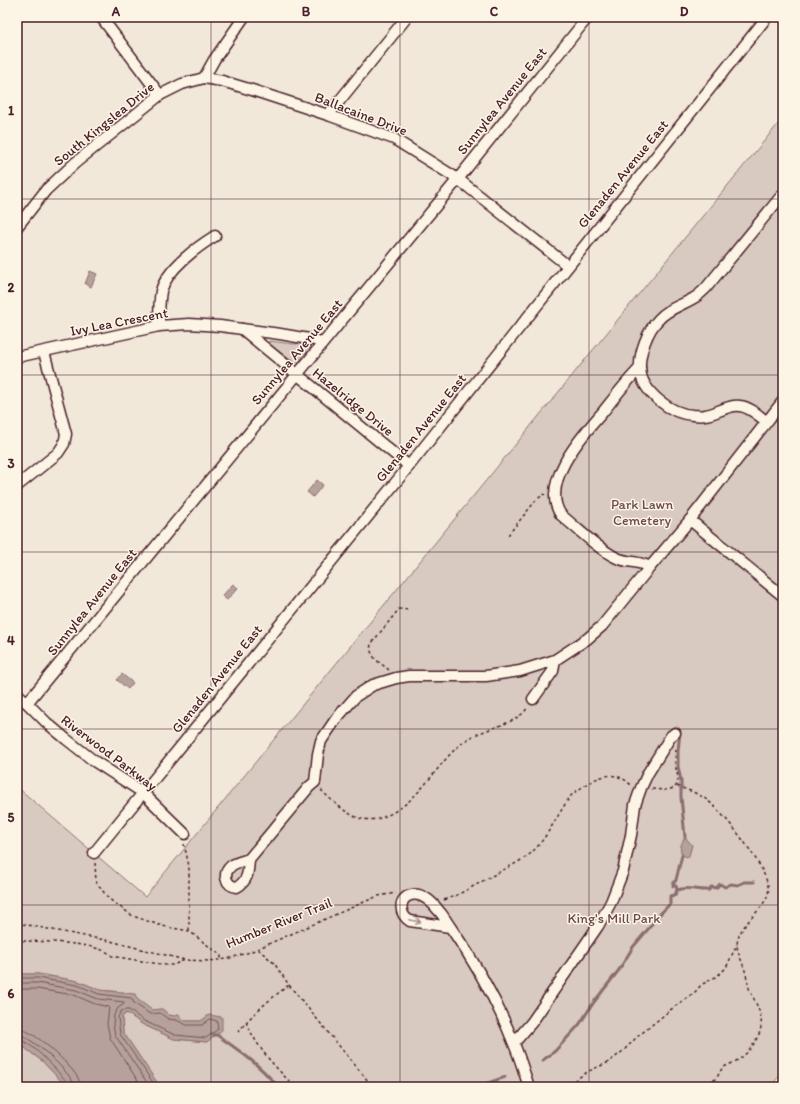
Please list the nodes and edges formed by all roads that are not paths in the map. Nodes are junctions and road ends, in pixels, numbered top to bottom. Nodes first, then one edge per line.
1 (101, 17) edge
2 (244, 17) edge
3 (407, 17) edge
4 (588, 17) edge
5 (767, 17) edge
6 (204, 78) junction
7 (160, 95) junction
8 (328, 115) junction
9 (458, 179) junction
10 (783, 194) edge
11 (17, 227) edge
12 (215, 236) dead end
13 (568, 266) junction
14 (158, 326) junction
15 (242, 329) junction
16 (322, 343) junction
17 (44, 352) junction
18 (17, 357) edge
19 (640, 368) junction
20 (297, 374) junction
21 (783, 401) edge
22 (766, 421) junction
23 (409, 466) junction
24 (17, 486) edge
25 (690, 520) junction
26 (650, 567) junction
27 (783, 596) edge
28 (556, 660) junction
29 (17, 693) edge
30 (533, 699) road end
31 (27, 703) junction
32 (676, 738) road end
33 (142, 792) junction
34 (185, 834) road end
35 (94, 853) road end
36 (249, 859) dead end
37 (450, 927) junction
38 (514, 1043) junction
39 (529, 1087) edge

1 - 7 street
2 - 6 street
3 - 8 street
4 - 9 street, Sunnylea Avenue East
5 - 13 street, Glenaden Avenue East
6 - 7 street, South Kingslea Drive
6 - 8 street, Ballacaine Drive
7 - 11 street, South Kingslea Drive
8 - 9 street, Ballacaine Drive
9 - 13 street, Ballacaine Drive
9 - 16 street, Sunnylea Avenue East
10 - 19 street
12 - 14 street
13 - 23 street, Glenaden Avenue East
14 - 15 street, Ivy Lea Crescent
14 - 17 street, Ivy Lea Crescent
15 - 16 street, Ivy Lea Crescent
15 - 20 street, Hazelridge Drive
16 - 20 street, Sunnylea Avenue East
17 - 18 street, Ivy Lea Crescent
17 - 24 street
19 - 22 street
19 - 26 street
20 - 23 street, Hazelridge Drive
20 - 31 street, Sunnylea Avenue East
21 - 22 street
22 - 25 street
23 - 33 street, Glenaden Avenue East
25 - 26 street
25 - 27 street
26 - 28 street
28 - 30 street
28 - 36 street
29 - 31 street, Riverwood Parkway
31 - 33 street, Riverwood Parkway
32 - 38 street
33 - 34 street, Riverwood Parkway
33 - 35 street, Glenaden Avenue East
37 -> 37 street
37 - 38 street
38 - 39 street

